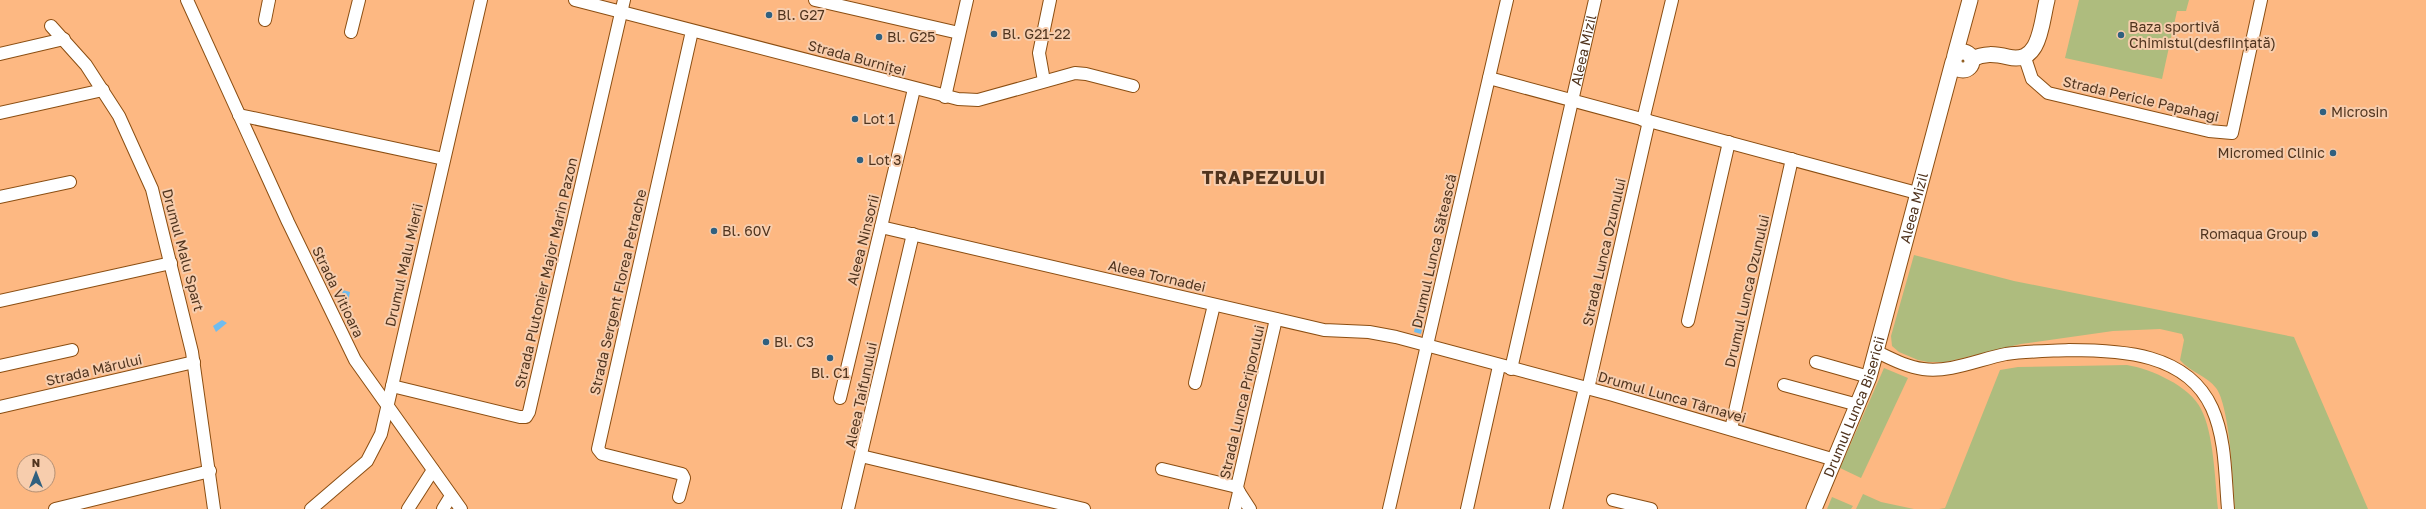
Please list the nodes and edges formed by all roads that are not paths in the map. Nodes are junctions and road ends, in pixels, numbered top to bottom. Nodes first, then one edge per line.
1 (187, 0) edge
2 (269, 0) edge
3 (359, 0) edge
4 (481, 0) edge
5 (575, 0) edge
6 (815, 0) edge
7 (967, 0) edge
8 (1050, 0) edge
9 (1507, 0) edge
10 (1595, 0) edge
11 (1672, 0) edge
12 (1970, 0) edge
13 (2046, 0) edge
14 (2261, 0) edge
15 (856, 5) edge
16 (623, 6) edge
17 (265, 20) dead end
18 (51, 26) dead end
19 (692, 31) junction
20 (351, 32) dead end
21 (959, 33) junction
22 (64, 39) junction
23 (0, 54) edge
24 (2025, 58) junction
25 (1961, 61) junction
26 (1489, 78) junction
27 (1044, 81) junction
28 (1133, 86) dead end
29 (914, 89) junction
30 (103, 90) junction
31 (945, 96) junction
32 (1572, 101) junction
33 (0, 113) edge
34 (239, 115) junction
35 (1646, 120) junction
36 (1729, 142) junction
37 (444, 159) junction
38 (1792, 159) junction
39 (70, 182) dead end
40 (1917, 193) junction
41 (0, 197) edge
42 (881, 227) junction
43 (913, 234) junction
44 (171, 263) junction
45 (0, 301) edge
46 (1887, 302) joint
47 (1214, 305) junction
48 (1276, 319) junction
49 (1688, 321) dead end
50 (1428, 346) junction
51 (72, 350) dead end
52 (1875, 351) junction
53 (194, 362) junction
54 (1816, 362) dead end
55 (0, 366) edge
56 (1505, 368) junction
57 (1868, 377) junction
58 (1195, 383) dead end
59 (1784, 385) dead end
60 (392, 386) junction
61 (1586, 389) junction
62 (840, 398) dead end
63 (1858, 405) junction
64 (388, 406) junction
65 (0, 407) edge
66 (1731, 429) junction
67 (861, 456) junction
68 (1835, 460) junction
69 (1162, 469) dead end
70 (433, 470) junction
71 (210, 472) junction
72 (1238, 490) junction
73 (451, 496) junction
74 (679, 497) dead end
75 (1613, 500) dead end
76 (54, 509) edge
77 (214, 509) edge
78 (311, 509) edge
79 (408, 509) edge
80 (443, 509) edge
81 (461, 509) edge
82 (848, 509) edge
83 (1084, 509) edge
84 (1235, 509) edge
85 (1250, 509) edge
86 (1389, 509) edge
87 (1467, 509) edge
88 (1556, 509) edge
89 (1651, 509) edge
90 (1814, 509) edge
91 (2228, 509) edge

1 - 34 street, Strada Vitioara
2 - 17 street
3 - 20 street
4 - 37 street, Drumul Malu Mierii
5 - 16 street, Strada Burniței
6 - 15 street
7 - 21 street
8 - 27 street
9 - 26 street, Drumul Lunca Sătească
10 - 32 street, Aleea Mizil
11 - 35 street, Strada Lunca Ozunului
12 - 25 street
13 - 24 street
14 - 24 street, Strada Pericle Papahagi
15 - 21 street
16 - 19 street, Strada Burniței
16 - 60 street, Strada Plutonier Major Marin Pazon
18 - 22 street, Drumul Malu Spart
19 - 29 street, Strada Burniței
19 - 74 street, Strada Sergent Florea Petrache
21 - 31 street
22 - 23 street
22 - 30 street, Drumul Malu Spart
24 - 25 street
25 - 40 street, Aleea Mizil
26 - 32 street
26 - 50 street, Drumul Lunca Sătească
27 - 28 street, Strada Burniței
27 - 31 street, Strada Burniței
29 - 31 street, Strada Burniței
29 - 42 street, Aleea Ninsorii
30 - 33 street
30 - 44 street, Drumul Malu Spart
32 - 35 street
32 - 56 street
34 - 37 street
34 - 64 street, Strada Vitioara
35 - 36 street
35 - 61 street, Strada Lunca Ozunului
36 - 38 street
36 - 49 street
37 - 60 street, Drumul Malu Mierii
38 - 40 street
38 - 66 street, Drumul Lunca Ozunului
39 - 41 street
40 - 46 street, Aleea Mizil
42 - 43 street, Aleea Tornadei
42 - 62 street, Aleea Ninsorii
43 - 47 street, Aleea Tornadei
43 - 67 street, Aleea Taifunului
44 - 45 street
44 - 53 street, Drumul Malu Spart
46 - 52 street, Drumul Lunca Bisericii
47 - 48 street, Aleea Tornadei
47 - 58 street
48 - 50 street, Aleea Tornadei
48 - 72 street, Strada Lunca Priporului
50 - 56 street, Drumul Lunca Târnavei
50 - 86 street, Drumul Lunca Sătească
51 - 55 street
52 - 57 street, Drumul Lunca Bisericii
52 - 91 street
53 - 65 street, Strada Mărului
53 - 71 street, Drumul Malu Spart
54 - 57 street
56 - 61 street, Drumul Lunca Târnavei
56 - 87 street
57 - 63 street, Drumul Lunca Bisericii
59 - 63 street
60 - 64 street, Drumul Malu Mierii
61 - 66 street, Drumul Lunca Târnavei
61 - 88 street, Strada Lunca Ozunului
63 - 68 street, Drumul Lunca Bisericii
64 - 70 street, Strada Vitioara
64 - 78 street, Drumul Malu Mierii
66 - 68 street, Drumul Lunca Târnavei
67 - 82 street
67 - 83 street, Aleea Taifunului
68 - 90 street, Drumul Lunca Bisericii
69 - 72 street
70 - 73 street, Strada Vitioara
70 - 79 street
71 - 76 street
71 - 77 street, Drumul Malu Spart
72 - 84 street
72 - 85 street
73 - 80 street
73 - 81 street, Strada Vitioara
75 - 89 street

